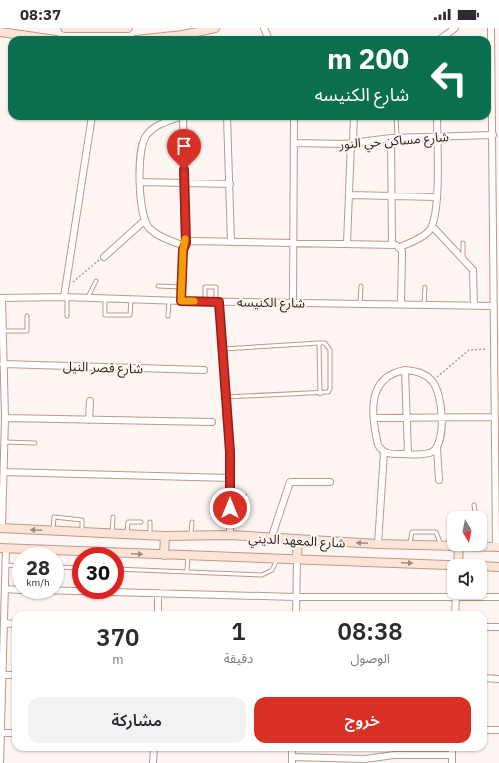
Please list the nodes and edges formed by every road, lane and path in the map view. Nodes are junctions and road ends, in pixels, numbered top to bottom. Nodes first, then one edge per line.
1 (65, 28) edge
2 (85, 28) edge
3 (128, 28) edge
4 (215, 28) edge
5 (455, 28) edge
6 (491, 28) edge
7 (0, 32) edge
8 (28, 36) edge
9 (167, 36) edge
10 (444, 36) edge
11 (491, 42) junction
12 (499, 47) edge
13 (499, 67) edge
14 (492, 72) junction
15 (91, 120) edge
16 (170, 120) edge
17 (183, 120) edge
18 (227, 120) edge
19 (294, 120) edge
20 (354, 120) edge
21 (396, 120) edge
22 (437, 120) edge
23 (493, 135) junction
24 (437, 136) junction
25 (394, 137) junction
26 (295, 143) junction
27 (352, 143) junction
28 (496, 170) edge
29 (141, 182) junction
30 (184, 183) junction
31 (230, 184) junction
32 (499, 187) edge
33 (493, 191) junction
34 (348, 195) junction
35 (392, 196) junction
36 (437, 197) junction
37 (144, 221) junction
38 (432, 226) junction
39 (496, 240) edge
40 (231, 242) junction
41 (294, 243) junction
42 (347, 243) junction
43 (463, 243) dead end
44 (392, 244) junction
45 (184, 245) junction
46 (400, 247) junction
47 (104, 257) joint
48 (463, 258) junction
49 (96, 281) dead end
50 (158, 286) dead end
51 (182, 286) junction
52 (361, 286) dead end
53 (425, 287) dead end
54 (496, 287) edge
55 (66, 288) junction
56 (66, 297) junction
57 (1, 298) edge
58 (88, 298) junction
59 (105, 298) junction
60 (131, 299) junction
61 (169, 300) junction
62 (181, 301) junction
63 (204, 301) junction
64 (218, 302) junction
65 (293, 303) junction
66 (360, 304) junction
67 (401, 304) junction
68 (424, 305) junction
69 (474, 306) junction
70 (494, 306) junction
71 (497, 313) edge
72 (27, 316) dead end
73 (67, 316) dead end
74 (168, 316) dead end
75 (2, 331) junction
76 (319, 343) junction
77 (496, 346) edge
78 (222, 349) junction
79 (3, 364) junction
80 (204, 370) dead end
81 (405, 370) junction
82 (432, 381) junction
83 (2, 387) edge
84 (320, 394) junction
85 (226, 396) junction
86 (90, 401) dead end
87 (497, 408) edge
88 (407, 417) junction
89 (442, 417) junction
90 (495, 417) junction
91 (5, 418) junction
92 (374, 418) junction
93 (89, 420) junction
94 (212, 422) dead end
95 (497, 436) edge
96 (5, 442) junction
97 (35, 443) dead end
98 (437, 448) junction
99 (384, 452) junction
100 (408, 454) junction
101 (4, 472) junction
102 (230, 478) junction
103 (439, 480) dead end
104 (330, 482) dead end
105 (230, 494) junction
106 (249, 495) dead end
107 (474, 505) dead end
108 (475, 511) edge
109 (113, 517) dead end
110 (141, 522) dead end
111 (150, 522) dead end
112 (192, 522) dead end
113 (1, 528) edge
114 (52, 531) junction
115 (81, 532) junction
116 (112, 533) junction
117 (127, 534) junction
118 (150, 535) junction
119 (230, 535) junction
120 (165, 536) junction
121 (191, 536) junction
122 (271, 539) junction
123 (298, 540) junction
124 (378, 544) junction
125 (487, 544) edge
126 (410, 545) junction
127 (440, 545) junction
128 (447, 545) edge
129 (497, 547) edge
130 (3, 548) edge
131 (164, 555) junction
132 (188, 556) junction
133 (277, 557) junction
134 (297, 558) junction
135 (6, 565) junction
136 (12, 565) edge
137 (447, 565) edge
138 (487, 566) edge
139 (499, 567) edge
140 (124, 569) edge
141 (187, 571) junction
142 (5, 589) junction
143 (12, 589) edge
144 (64, 591) edge
145 (158, 593) junction
146 (447, 596) edge
147 (296, 597) junction
148 (487, 597) edge
149 (499, 597) edge
150 (456, 599) edge
151 (158, 611) edge
152 (296, 611) edge
153 (455, 611) edge
154 (4, 623) junction
155 (12, 624) edge
156 (487, 627) edge
157 (499, 627) edge
158 (2, 664) edge
159 (3, 675) junction
160 (12, 675) edge
161 (487, 678) edge
162 (499, 679) edge
163 (487, 730) edge
164 (499, 730) edge
165 (1, 733) edge
166 (12, 733) edge
167 (154, 751) edge
168 (452, 751) edge
169 (452, 755) junction
170 (292, 760) edge
171 (0, 763) edge
172 (154, 763) edge
173 (452, 763) edge

1 - 2 street
2 - 3 street
4 - 9 street
5 - 10 street
6 - 11 street
7 - 8 street
11 - 12 street
11 - 14 street
13 - 14 street
14 - 23 street
15 - 55 street
16 - 29 street
17 - 30 street
18 - 31 street
19 - 26 street
20 - 27 street
21 - 25 lane
22 - 24 street
23 - 24 street, شارع مساكن حي النور
23 - 28 street
24 - 25 street, شارع مساكن حي النور
24 - 36 street
25 - 27 street, شارع مساكن حي النور
25 - 35 street
26 - 27 street, شارع مساكن حي النور
26 - 41 street
27 - 34 street
28 - 33 street
29 - 30 street
29 - 37 street
30 - 31 street
30 - 45 street
31 - 40 street
32 - 33 street
33 - 39 street
34 - 35 street
34 - 42 street
35 - 36 street
35 - 44 street
36 - 38 street
37 - 45 street
37 - 47 street
38 - 46 street
38 - 48 street
39 - 54 street
40 - 41 street
40 - 45 street
41 - 42 street
41 - 65 street
42 - 44 street
43 - 48 lane
44 - 46 street
45 - 51 street
46 - 67 street
47 - 55 path
48 - 69 street
49 - 58 lane
50 - 51 lane
51 - 62 street
52 - 66 lane
53 - 68 lane
54 - 70 street
55 - 56 street
56 - 57 street, شارع الكنيسه
56 - 58 street, شارع الكنيسه
56 - 73 lane
57 - 75 street
58 - 59 street, شارع الكنيسه
59 - 60 street, شارع الكنيسه
59 - 60 lane
60 - 61 street, شارع الكنيسه
61 - 62 street, شارع الكنيسه
61 - 74 lane
62 - 63 street, شارع الكنيسه
63 - 64 street, شارع الكنيسه
63 - 64 lane
64 - 65 street, شارع الكنيسه
64 - 78 street
65 - 66 street, شارع الكنيسه
66 - 67 street, شارع الكنيسه
67 - 68 street, شارع الكنيسه
68 - 69 street, شارع الكنيسه
69 - 70 street, شارع الكنيسه
70 - 71 street
71 - 77 street
72 - 75 lane
75 - 79 street
76 - 78 lane
76 - 84 lane
76 - 84 lane
77 - 82 path
77 - 87 street
78 - 85 street
79 - 80 street, شارع قصر النيل
79 - 83 street
81 - 82 street
81 - 88 street
81 - 92 street
82 - 89 street
83 - 91 street
84 - 85 lane
85 - 102 street
86 - 93 street
87 - 90 street
88 - 89 street
88 - 92 street
88 - 100 street
89 - 90 street
89 - 98 street
90 - 95 street
91 - 93 street
91 - 96 street
92 - 99 street
93 - 94 street
95 - 129 street
96 - 97 lane
96 - 101 street
98 - 100 street
98 - 103 street
99 - 100 street
99 - 124 street
101 - 102 street
101 - 113 street
102 - 105 street
104 - 122 street
105 - 106 path
105 - 119 street
107 - 108 lane
109 - 116 lane
110 - 117 lane
111 - 118 lane
112 - 121 lane
114 -> 113 street, شارع المعهد الديني
114 - 115 street, شارع المعهد الديني
114 - 115 lane
115 - 116 street, شارع المعهد الديني
116 - 117 street, شارع المعهد الديني
117 - 118 street, شارع المعهد الديني
118 - 120 street, شارع المعهد الديني
119 - 121 street, شارع المعهد الديني
119 - 122 street, شارع المعهد الديني
120 - 121 street, شارع المعهد الديني
120 - 131 street
122 - 123 street, شارع المعهد الديني
124 -> 123 street, شارع المعهد الديني
123 - 134 street
124 - 126 street, شارع المعهد الديني
125 - 129 street, شارع المعهد الديني
126 - 127 street, شارع المعهد الديني
126 - 127 lane
127 - 128 street, شارع المعهد الديني
130 -> 131 street, شارع المعهد الديني
130 - 135 street
131 - 132 street, شارع المعهد الديني
132 - 133 street, شارع المعهد الديني
132 - 141 lane
133 - 134 street, شارع المعهد الديني
133 - 141 lane
134 -> 137 street, شارع المعهد الديني
134 - 147 street
135 - 136 lane
135 - 142 street
138 - 139 street
140 - 141 lane
142 - 143 street
142 - 154 street
144 - 145 street
145 - 147 street
145 - 151 street
146 - 147 street
147 - 152 street
148 - 149 street
150 - 153 street
154 - 155 street
154 - 158 street
156 - 157 street
158 - 159 street
159 - 160 street
159 - 165 street
161 - 162 street
163 - 164 street
165 - 166 street
165 - 171 street
167 - 172 street
168 - 169 street
169 - 170 street
169 - 173 street

